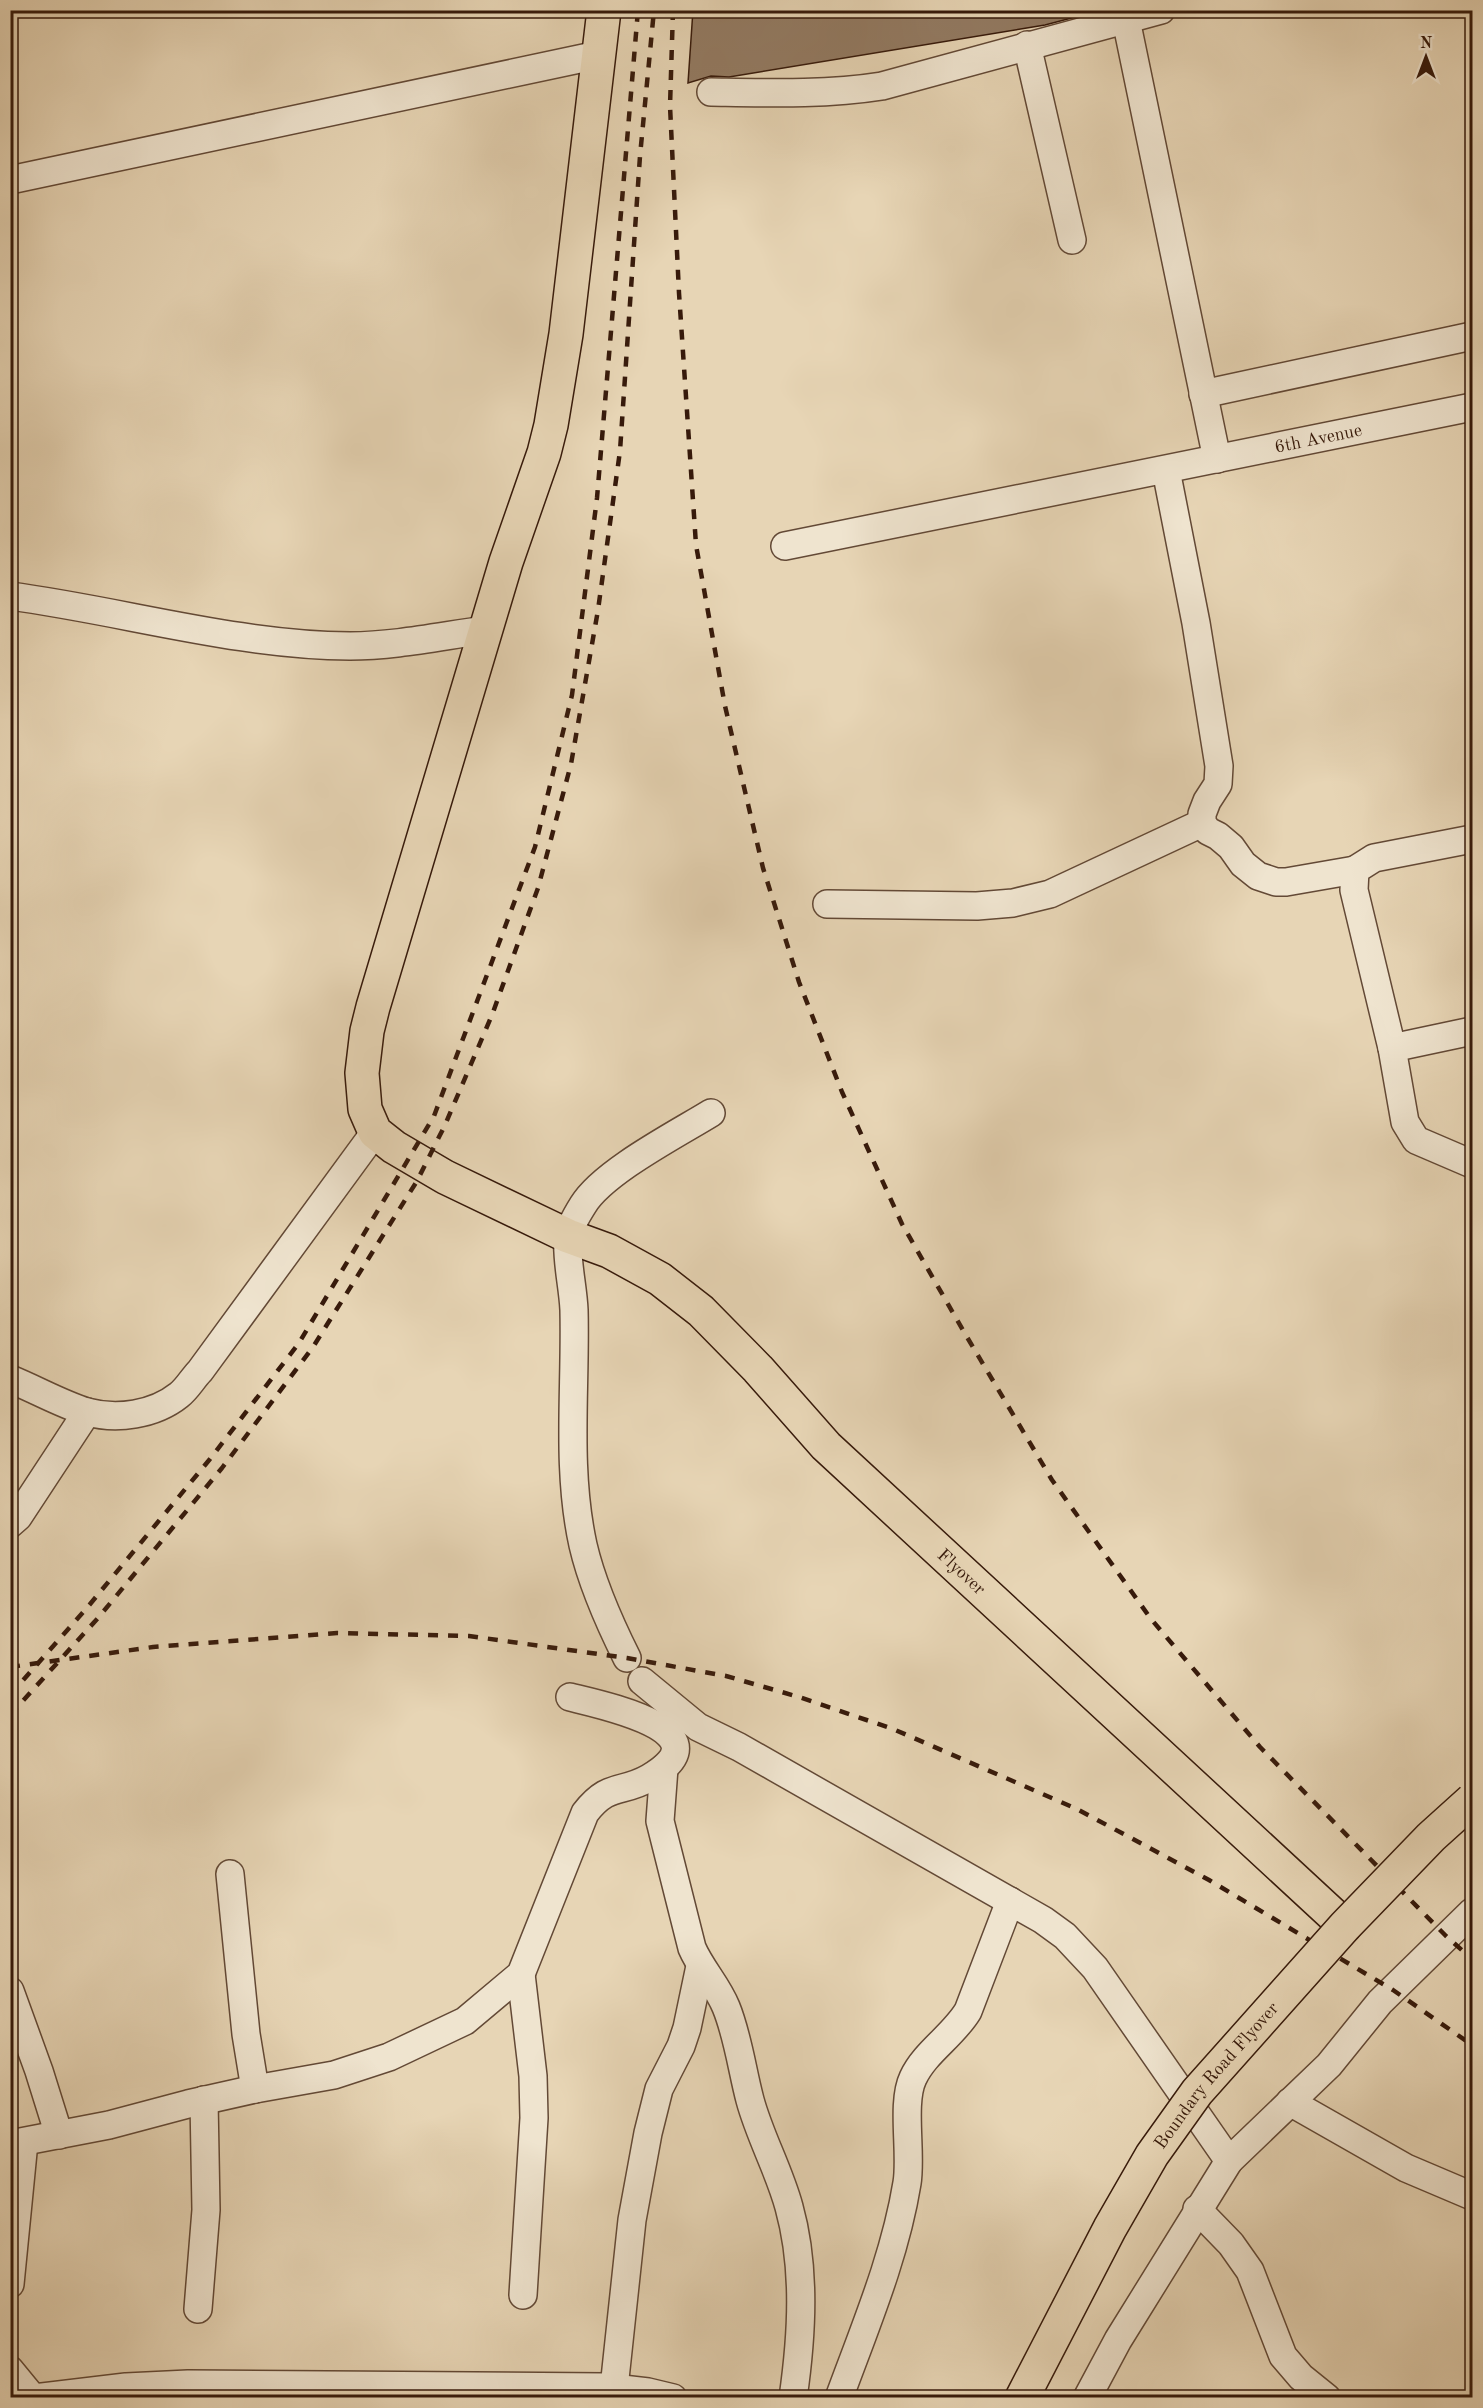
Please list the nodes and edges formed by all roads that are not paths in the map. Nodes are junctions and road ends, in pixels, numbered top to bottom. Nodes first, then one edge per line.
1 (604, 10) edge
2 (1161, 10) edge
3 (1125, 14) edge
4 (1027, 45) junction
5 (598, 55) junction
6 (711, 92) dead end
7 (10, 180) edge
8 (1072, 240) dead end
9 (1473, 336) edge
10 (1203, 394) junction
11 (1473, 406) edge
12 (1217, 459) junction
13 (1166, 470) junction
14 (785, 546) dead end
15 (10, 596) edge
16 (486, 630) junction
17 (1202, 823) junction
18 (1473, 839) edge
19 (1355, 870) junction
20 (827, 904) dead end
21 (1473, 1031) edge
22 (1392, 1048) junction
23 (711, 1113) dead end
24 (375, 1132) junction
25 (1473, 1164) edge
26 (568, 1236) junction
27 (10, 1379) edge
28 (87, 1412) junction
29 (10, 1524) edge
30 (627, 1659) dead end
31 (642, 1682) dead end
32 (570, 1697) dead end
33 (664, 1768) junction
34 (1473, 1800) edge
35 (230, 1874) dead end
36 (1010, 1901) junction
37 (1469, 1922) edge
38 (1345, 1926) junction
39 (700, 1966) junction
40 (521, 1974) junction
41 (10, 1991) edge
42 (255, 2089) junction
43 (204, 2100) junction
44 (1290, 2102) junction
45 (59, 2135) junction
46 (17, 2143) edge
47 (1229, 2161) junction
48 (1473, 2196) edge
49 (1197, 2209) junction
50 (10, 2284) edge
51 (523, 2295) dead end
52 (198, 2309) dead end
53 (10, 2370) edge
54 (614, 2388) junction
55 (125, 2392) edge
56 (33, 2397) edge
57 (673, 2397) edge
58 (793, 2397) edge
59 (839, 2397) edge
60 (1022, 2397) edge
61 (1087, 2397) edge
62 (1327, 2397) edge

1 - 5 main road
2 - 3 street
3 - 4 street
3 - 10 street
4 - 6 street
4 - 8 street
5 - 7 street
5 - 16 main road
9 - 10 street
10 - 12 street
11 - 12 street, 6th Avenue
12 - 13 street, 6th Avenue
13 - 14 street, 6th Avenue
13 - 17 street
15 - 16 street
16 - 24 main road
17 - 19 street
17 - 20 street
18 - 19 street
19 - 22 street
21 - 22 street
22 - 25 street
23 - 26 street
24 - 26 main road, Flyover
24 - 28 street
26 - 30 street
26 - 38 main road, Flyover
27 - 28 street
28 - 29 street
31 - 36 street
32 - 33 street
33 - 39 street
33 - 40 street
34 - 38 main road, Boundary Road Flyover, bridge
35 - 42 street
36 - 47 street
36 - 59 street
37 - 44 street
38 - 60 main road, Boundary Road Flyover, bridge
39 - 54 street
39 - 58 street
40 - 42 street
40 - 51 street
41 - 45 street
42 - 43 street
43 - 45 street
43 - 52 street
44 - 47 street
44 - 48 street
45 - 46 street
46 - 50 street
47 - 49 street
49 - 61 street
49 - 62 street
53 - 56 street
54 - 55 street
54 - 57 street
55 - 56 street

